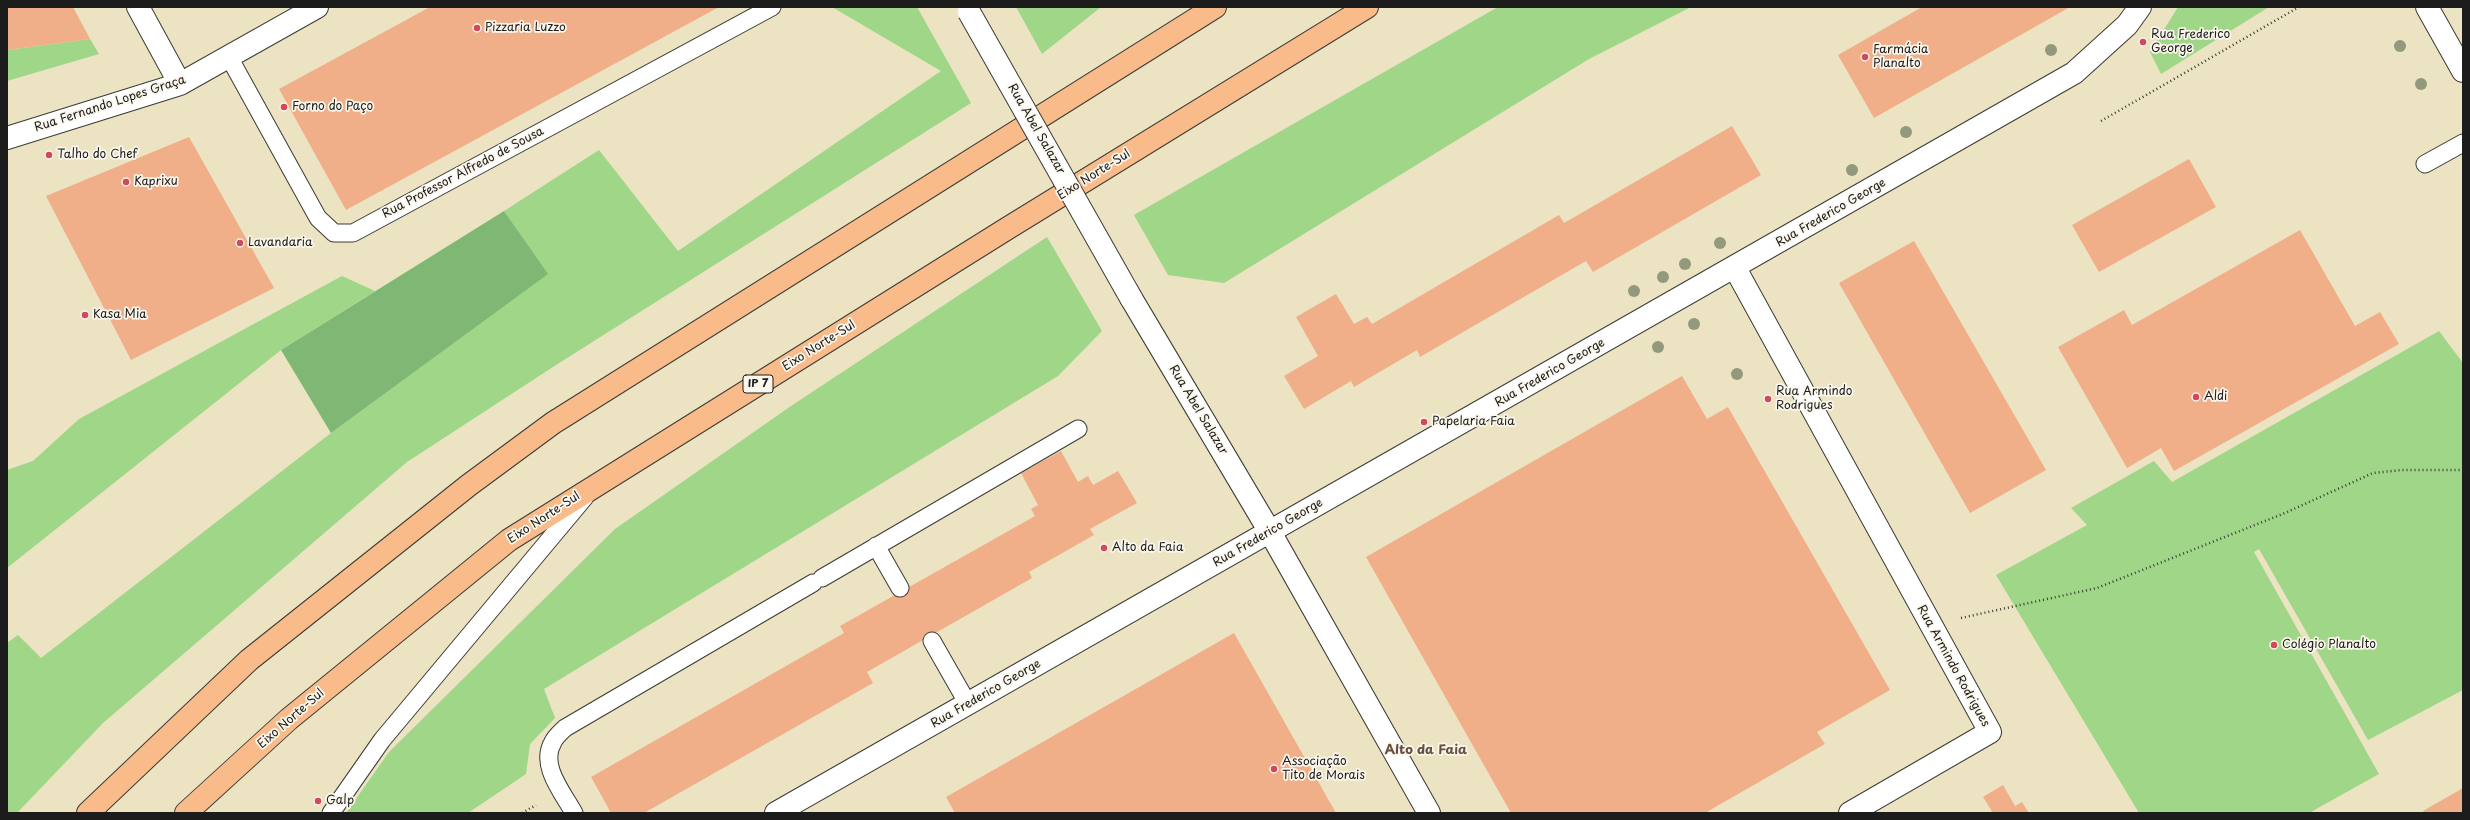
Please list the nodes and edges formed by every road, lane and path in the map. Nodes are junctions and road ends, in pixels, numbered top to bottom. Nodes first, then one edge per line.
1 (138, 7) edge
2 (317, 7) edge
3 (772, 7) edge
4 (1215, 7) edge
5 (1367, 7) edge
6 (2140, 7) edge
7 (2299, 7) edge
8 (2427, 7) edge
9 (968, 9) edge
10 (229, 56) junction
11 (2463, 71) edge
12 (180, 84) junction
13 (2101, 121) dead end
14 (7, 138) edge
15 (2463, 143) edge
16 (2425, 164) dead end
17 (1735, 268) junction
18 (1078, 429) dead end
19 (2463, 470) edge
20 (594, 486) junction
21 (1270, 532) junction
22 (876, 546) junction
23 (900, 588) dead end
24 (1931, 625) junction
25 (932, 641) dead end
26 (968, 704) junction
27 (806, 806) edge
28 (88, 813) edge
29 (186, 813) edge
30 (331, 813) edge
31 (574, 813) edge
32 (776, 813) edge
33 (1429, 813) edge
34 (1850, 813) edge

1 - 12 street
2 - 10 street, Rua Fernando Lopes Graça
3 - 10 lane, Rua Professor Alfredo de Sousa
4 - 28 highway
5 - 20 highway, Eixo Norte-Sul / IP 7
6 - 17 street, Rua Frederico George
7 - 13 path
8 - 11 street
9 - 21 street, Rua Abel Salazar, bridge
10 - 12 street, Rua Fernando Lopes Graça
12 - 14 street, Rua Fernando Lopes Graça
15 - 16 lane
17 - 21 street, Rua Frederico George
17 - 24 street, Rua Armindo Rodrigues
18 - 22 lane
19 - 24 path
20 - 29 highway, Eixo Norte-Sul / IP 7
20 - 30 lane
21 - 26 street, Rua Frederico George
21 - 33 street, Rua Abel Salazar
22 - 23 lane
22 - 31 lane
24 - 34 street, Rua Armindo Rodrigues
25 - 26 lane
26 - 27 street, Rua Frederico George
27 - 32 street, Rua Frederico George

